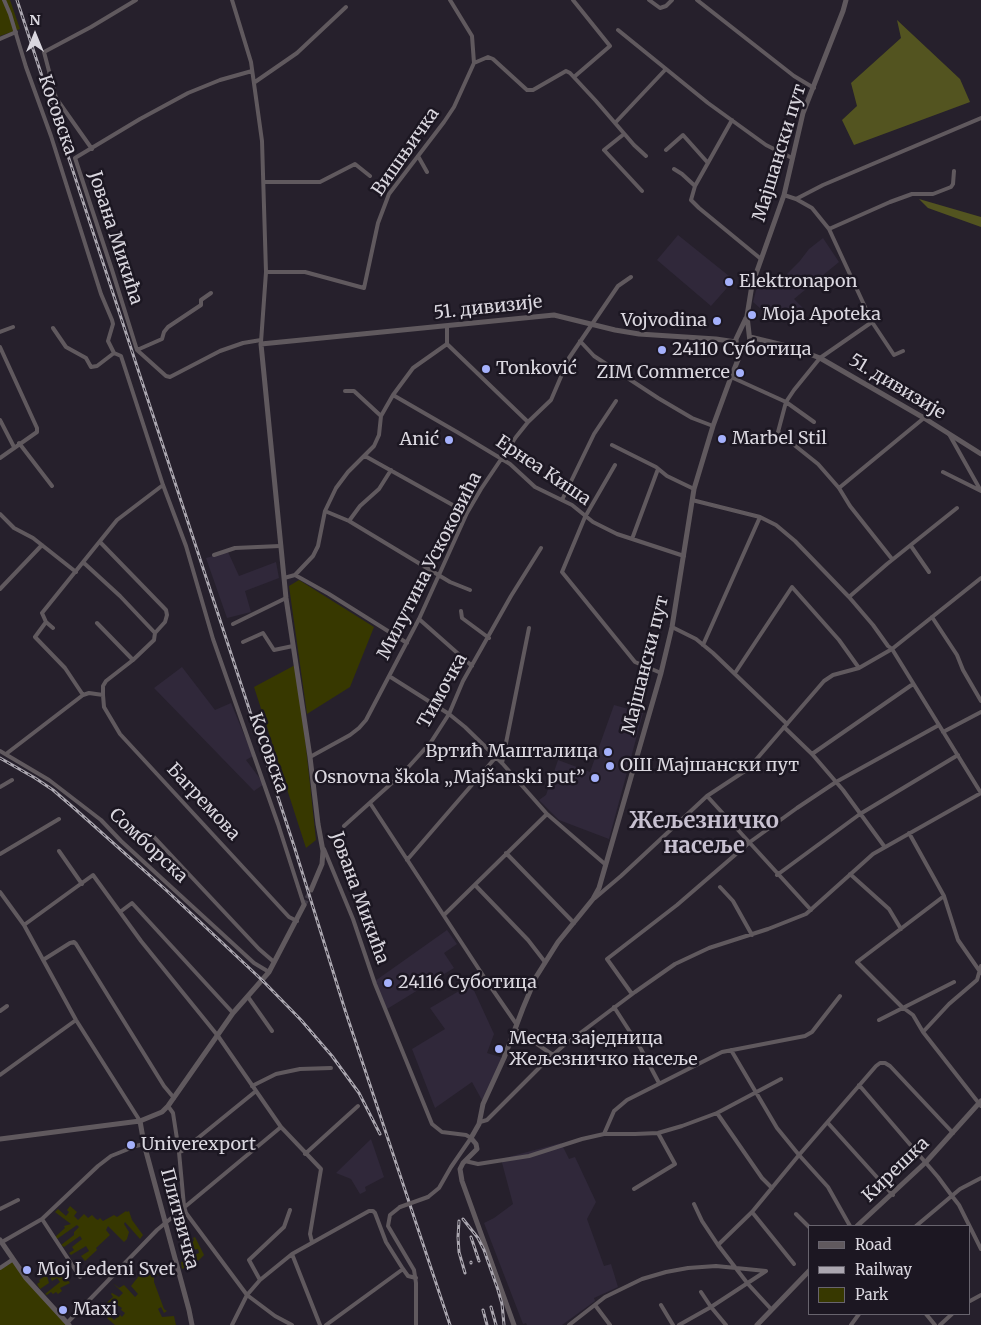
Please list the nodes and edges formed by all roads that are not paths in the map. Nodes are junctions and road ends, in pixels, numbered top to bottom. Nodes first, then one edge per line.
1 (4, 0) edge
2 (136, 0) edge
3 (232, 0) edge
4 (450, 0) edge
5 (573, 0) edge
6 (649, 0) edge
7 (672, 0) edge
8 (697, 0) edge
9 (846, 1) edge
10 (346, 7) dead end
11 (618, 30) dead end
12 (16, 32) junction
13 (0, 38) edge
14 (474, 63) junction
15 (665, 70) junction
16 (252, 71) junction
17 (574, 77) junction
18 (255, 82) junction
19 (814, 88) junction
20 (981, 118) edge
21 (732, 120) junction
22 (615, 123) junction
23 (624, 134) junction
24 (92, 149) junction
25 (666, 150) dead end
26 (418, 156) junction
27 (646, 156) dead end
28 (792, 158) junction
29 (708, 163) junction
30 (674, 170) dead end
31 (954, 171) dead end
32 (427, 172) dead end
33 (370, 176) dead end
34 (264, 182) junction
35 (696, 186) junction
36 (642, 191) dead end
37 (784, 195) junction
38 (796, 199) junction
39 (829, 229) junction
40 (761, 259) junction
41 (266, 272) junction
42 (631, 277) dead end
43 (211, 293) dead end
44 (747, 316) junction
45 (872, 322) junction
46 (447, 326) junction
47 (592, 326) junction
48 (13, 327) dead end
49 (53, 328) dead end
50 (0, 332) edge
51 (739, 334) junction
52 (749, 336) junction
53 (716, 339) junction
54 (580, 341) junction
55 (261, 342) junction
56 (768, 342) junction
57 (736, 343) junction
58 (447, 344) junction
59 (746, 346) junction
60 (0, 347) edge
61 (137, 350) junction
62 (903, 351) dead end
63 (114, 353) junction
64 (820, 358) junction
65 (737, 362) junction
66 (731, 377) junction
67 (345, 391) dead end
68 (393, 395) junction
69 (616, 401) dead end
70 (786, 402) junction
71 (381, 416) junction
72 (924, 418) junction
73 (0, 420) edge
74 (528, 422) junction
75 (814, 422) dead end
76 (713, 426) junction
77 (949, 434) junction
78 (20, 443) junction
79 (612, 445) dead end
80 (14, 447) junction
81 (981, 454) edge
82 (365, 456) junction
83 (0, 458) edge
84 (500, 459) junction
85 (615, 465) dead end
86 (658, 469) junction
87 (391, 470) junction
88 (943, 472) dead end
89 (52, 486) dead end
90 (163, 486) junction
91 (839, 488) junction
92 (694, 490) junction
93 (981, 491) edge
94 (562, 500) junction
95 (692, 500) junction
96 (957, 508) dead end
97 (326, 511) junction
98 (467, 513) junction
99 (0, 514) edge
100 (585, 516) junction
101 (760, 517) junction
102 (348, 521) junction
103 (632, 539) junction
104 (100, 542) junction
105 (42, 545) junction
106 (280, 546) junction
107 (911, 546) junction
108 (541, 548) dead end
109 (214, 556) dead end
110 (684, 556) junction
111 (892, 560) junction
112 (84, 563) junction
113 (76, 572) junction
114 (929, 572) dead end
115 (295, 575) junction
116 (439, 575) junction
117 (284, 578) junction
118 (981, 578) edge
119 (0, 589) edge
120 (470, 590) dead end
121 (849, 597) junction
122 (286, 598) junction
123 (461, 611) dead end
124 (932, 618) junction
125 (419, 619) junction
126 (46, 622) junction
127 (97, 623) dead end
128 (233, 624) dead end
129 (672, 627) junction
130 (53, 628) dead end
131 (529, 628) dead end
132 (155, 633) junction
133 (489, 638) junction
134 (243, 642) dead end
135 (407, 643) junction
136 (703, 645) junction
137 (293, 646) junction
138 (892, 649) junction
139 (133, 660) junction
140 (472, 666) junction
141 (859, 668) junction
142 (735, 672) junction
143 (661, 673) junction
144 (390, 676) junction
145 (914, 684) junction
146 (82, 695) junction
147 (103, 695) junction
148 (981, 701) edge
149 (981, 712) edge
150 (449, 714) junction
151 (939, 725) junction
152 (786, 726) junction
153 (943, 732) junction
154 (0, 751) edge
155 (6, 754) junction
156 (812, 754) junction
157 (310, 756) junction
158 (496, 756) junction
159 (958, 756) junction
160 (502, 763) junction
161 (12, 780) dead end
162 (836, 782) junction
163 (0, 787) edge
164 (981, 793) edge
165 (707, 796) junction
166 (370, 803) junction
167 (547, 814) junction
168 (860, 814) junction
169 (58, 819) dead end
170 (344, 826) dead end
171 (909, 833) junction
172 (154, 838) dead end
173 (750, 842) junction
174 (322, 846) junction
175 (884, 846) junction
176 (59, 851) dead end
177 (506, 853) junction
178 (0, 854) edge
179 (407, 860) junction
180 (330, 861) junction
181 (322, 864) junction
182 (606, 865) junction
183 (777, 874) junction
184 (850, 874) junction
185 (82, 884) junction
186 (475, 885) junction
187 (720, 887) dead end
188 (311, 890) tunnel mouth
189 (0, 892) edge
190 (944, 896) junction
191 (593, 899) junction
192 (304, 905) joint
193 (811, 910) junction
194 (120, 912) junction
195 (444, 915) junction
196 (297, 921) junction
197 (574, 922) junction
198 (24, 925) junction
199 (901, 929) junction
200 (752, 934) junction
201 (43, 960) junction
202 (274, 962) junction
203 (545, 962) junction
204 (980, 970) edge
205 (269, 972) junction
206 (954, 982) dead end
207 (632, 994) junction
208 (840, 996) dead end
209 (248, 997) junction
210 (7, 1006) dead end
211 (614, 1007) junction
212 (902, 1007) junction
213 (0, 1011) edge
214 (233, 1013) junction
215 (76, 1020) junction
216 (878, 1020) dead end
217 (516, 1027) junction
218 (272, 1031) dead end
219 (923, 1032) junction
220 (218, 1036) junction
221 (731, 1050) junction
222 (553, 1055) junction
223 (331, 1068) dead end
224 (0, 1074) edge
225 (781, 1079) dead end
226 (659, 1083) junction
227 (252, 1086) junction
228 (859, 1086) junction
229 (256, 1091) junction
230 (755, 1093) junction
231 (174, 1098) junction
232 (980, 1103) edge
233 (168, 1106) junction
234 (358, 1106) dead end
235 (717, 1113) junction
236 (140, 1121) junction
237 (480, 1122) junction
238 (828, 1123) junction
239 (281, 1126) junction
240 (658, 1133) junction
241 (953, 1133) junction
242 (604, 1134) junction
243 (470, 1138) junction
244 (0, 1139) edge
245 (144, 1144) junction
246 (179, 1152) junction
247 (306, 1154) junction
248 (799, 1155) junction
249 (465, 1161) junction
250 (926, 1162) junction
251 (981, 1178) edge
252 (772, 1188) junction
253 (634, 1189) dead end
254 (893, 1195) junction
255 (952, 1196) junction
256 (18, 1200) dead end
257 (694, 1204) dead end
258 (184, 1206) junction
259 (0, 1209) edge
260 (290, 1210) dead end
261 (752, 1212) junction
262 (796, 1214) dead end
263 (42, 1219) junction
264 (165, 1223) junction
265 (849, 1225) edge
266 (858, 1225) edge
267 (917, 1225) edge
268 (969, 1225) edge
269 (808, 1226) edge
270 (971, 1229) edge
271 (1, 1241) edge
272 (312, 1242) junction
273 (718, 1245) junction
274 (981, 1249) edge
275 (292, 1254) junction
276 (12, 1260) junction
277 (794, 1264) dead end
278 (735, 1267) junction
279 (0, 1268) edge
280 (403, 1269) junction
281 (808, 1272) edge
282 (80, 1277) dead end
283 (416, 1278) junction
284 (260, 1280) junction
285 (748, 1284) junction
286 (702, 1292) dead end
287 (247, 1295) junction
288 (595, 1305) junction
289 (661, 1305) dead end
290 (711, 1307) junction
291 (771, 1309) junction
292 (927, 1315) edge
293 (951, 1315) edge
294 (68, 1324) edge
295 (192, 1325) edge
296 (232, 1325) edge
297 (292, 1325) edge
298 (320, 1325) edge
299 (326, 1325) edge
300 (416, 1325) edge
301 (514, 1325) edge
302 (568, 1325) edge
303 (610, 1325) edge
304 (674, 1325) edge
305 (679, 1325) edge
306 (726, 1325) edge
307 (757, 1325) edge
308 (936, 1325) edge
309 (940, 1325) edge

1 - 12 street, Косовска
2 - 24 street
3 - 16 street, Јована Микића
4 - 14 street, Вишњичка
5 - 17 street
6 - 7 street
8 - 19 street
9 - 19 street, Мајшански пут
10 - 18 street
11 - 15 street
12 - 13 street
12 - 63 street, Косовска
14 - 17 street
14 - 26 street, Вишњичка
15 - 21 street
15 - 22 street
16 - 18 street, Јована Микића
16 - 24 street, Јована Микића
17 - 22 street
18 - 34 street, Јована Микића
19 - 28 street, Мајшански пут
20 - 38 street
21 - 28 street
21 - 29 street
22 - 23 street
23 - 27 street
23 - 36 street
24 - 61 street, Јована Микића
25 - 29 street
26 - 32 street
26 - 41 street, Вишњичка
28 - 37 street, Мајшански пут
29 - 35 street
30 - 35 street
31 - 39 street
33 - 34 street
34 - 41 street, Јована Микића
35 - 40 street
37 - 38 street
37 - 40 street, Мајшански пут
38 - 39 street
39 - 45 street
40 - 44 street, Мајшански пут
41 - 55 street, Јована Микића
42 - 47 street, Милутина Ускоковића
43 - 61 street
44 - 51 street, Мајшански пут
44 - 52 street, Мајшански пут
45 - 62 street
45 - 64 street
46 - 47 street, 51. дивизије
46 - 55 street, 51. дивизије
46 - 58 street
47 - 53 street, 51. дивизије
47 - 54 street, Милутина Ускоковића
48 - 50 street
49 - 63 street
51 - 52 street
51 - 53 street, 51. дивизије
51 - 57 street
52 - 56 street, 51. дивизије
52 - 59 street
53 - 57 street, 51. дивизије
54 - 74 street, Милутина Ускоковића
54 - 76 street
55 - 61 street
55 - 106 street, Јована Микића
56 - 59 street, 51. дивизије
56 - 64 street, 51. дивизије
57 - 59 street
57 - 65 street, Мајшански пут
58 - 68 street
58 - 74 street
59 - 65 street, Мајшански пут
60 - 78 street
63 - 90 street, Косовска
64 - 70 street
64 - 72 street, 51. дивизије
65 - 66 street, Мајшански пут
66 - 70 street
66 - 76 street, Мајшански пут
67 - 71 street
68 - 71 street
68 - 84 street, Ернеа Киша
69 - 94 street
70 - 75 street
70 - 91 street
71 - 82 street
72 - 77 street, 51. дивизије
72 - 91 street
73 - 80 street
74 - 84 street, Милутина Ускоковића
76 - 92 street, Мајшански пут
77 - 81 street, 51. дивизије
77 - 93 street
78 - 80 street
78 - 89 street
79 - 86 street
80 - 83 street
82 - 87 street
82 - 97 street
84 - 94 street, Ернеа Киша
84 - 98 street, Милутина Ускоковића
85 - 100 street
86 - 92 street
86 - 103 street
87 - 98 street
87 - 102 street
88 - 93 street
90 - 104 street
90 - 192 street, Косовска
91 - 111 street
92 - 95 street, Мајшански пут
94 - 100 street, Ернеа Киша
95 - 101 street
95 - 110 street, Мајшански пут
96 - 107 street
97 - 102 street
97 - 115 street
98 - 116 street, Милутина Ускоковића
99 - 105 street
100 - 103 street, Ернеа Киша
100 - 143 street
101 - 121 street
101 - 136 street
102 - 116 street
103 - 110 street, Ернеа Киша
104 - 112 street
104 - 132 street
105 - 113 street
105 - 119 street
106 - 109 street
106 - 117 street, Јована Микића
107 - 111 street
107 - 114 street
108 - 133 street, Тимочка
110 - 129 street, Мајшански пут
111 - 121 street
112 - 113 street
112 - 132 street
113 - 126 street
115 - 117 street
115 - 135 street
116 - 120 street
116 - 125 street, Милутина Ускоковића
117 - 122 street, Јована Микића
118 - 124 street
121 - 138 street
122 - 128 street
122 - 137 street, Јована Микића
123 - 133 street
124 - 138 street
124 - 148 street
125 - 135 street, Милутина Ускоковића
125 - 140 street
126 - 130 street
126 - 146 street
127 - 139 street
129 - 136 street
129 - 143 street, Мајшански пут
131 - 160 street
132 - 139 street
133 - 140 street, Тимочка
134 - 137 street
135 - 144 street, Милутина Ускоковића
136 - 142 street
137 - 157 street, Јована Микића
138 - 141 street
138 - 145 street
139 - 147 street
140 - 150 street, Тимочка
141 - 142 street
141 - 152 street
142 - 152 street
143 - 182 street, Мајшански пут
144 - 150 street
144 - 157 street, Милутина Ускоковића
145 - 151 street
145 - 156 street
146 - 147 street
146 - 155 street
147 - 196 street, Багремова
149 - 153 street
150 - 158 street
150 - 166 street, Тимочка
151 - 153 street
151 - 162 street
152 - 156 street
152 - 165 street
153 - 159 street
154 - 155 street, Сомборска
155 - 205 street, Сомборска
156 - 162 street
157 - 174 street, Јована Микића
158 - 160 street
158 - 179 street
159 - 164 street
159 - 168 street
160 - 167 street
161 - 163 street
162 - 168 street
162 - 173 street
164 - 171 street
165 - 173 street
165 - 191 street
166 - 170 street, Тимочка
166 - 179 street
167 - 177 street
167 - 182 street
168 - 175 street
168 - 183 street
169 - 178 street
171 - 175 street
171 - 190 street
172 - 202 street
173 - 183 street
173 - 207 street
174 - 180 street, Јована Микића
174 - 181 street
175 - 184 street
176 - 185 street
177 - 186 street
177 - 197 street
179 - 195 street
180 - 181 street
180 - 243 street, Јована Микића
181 - 188 street
182 - 191 street, Мајшански пут
183 - 193 street
184 - 193 street
184 - 199 street
185 - 194 street
185 - 198 street
186 - 195 street
186 - 203 street
187 - 200 street
189 - 198 street
190 - 199 street
190 - 204 street
191 - 197 street, Мајшански пут
192 - 196 street, Косовска
193 - 200 street
194 - 214 street
194 - 220 street
195 - 217 street
196 - 202 street, Косовска
197 - 203 street, Мајшански пут
198 - 201 street
199 - 212 street
200 - 207 street
201 - 215 street
201 - 231 street
202 - 205 street, Косовска
203 - 217 street, Мајшански пут
204 - 219 street
205 - 209 street, Косовска
206 - 212 street
207 - 211 street
208 - 221 street
209 - 214 street, Косовска
209 - 218 street
210 - 213 street
211 - 222 street
211 - 226 street
212 - 216 street
212 - 219 street
214 - 220 street, Косовска
215 - 224 street
215 - 236 street
217 - 222 street
217 - 237 street, Мајшански пут
219 - 232 street
220 - 227 street
220 - 231 street, Косовска
221 - 226 street
221 - 230 street
222 - 237 street
223 - 227 street
225 - 230 street
226 - 242 street
227 - 229 street
228 - 238 street, Кирешка
228 - 241 street, Кирешка
228 - 250 street
229 - 239 street
229 - 246 street
230 - 235 street
230 - 248 street
231 - 233 street, Косовска
232 - 241 street, Кирешка
233 - 236 street, Косовска
233 - 246 street
234 - 247 street
235 - 240 street
235 - 252 street
236 - 244 street, Косовска
236 - 245 street, Плитвичка
237 - 243 street, Мајшански пут
238 - 248 street, Кирешка
238 - 254 street
239 - 247 street
239 - 258 street
240 - 242 street
240 - 253 street
241 - 250 street, Кирешка
242 - 249 street
243 - 249 street
243 - 283 street, Мајшански пут, bridge
245 - 263 street
245 - 264 street, Плитвичка
246 - 258 street
247 - 272 street
248 - 252 street, Кирешка
248 - 265 street
249 - 301 street
250 - 254 street, Кирешка
250 - 255 street
251 - 255 street
252 - 261 street, Кирешка
254 - 266 street, Кирешка
255 - 267 street
255 - 268 street
256 - 259 street
257 - 273 street
258 - 264 street
258 - 287 street
260 - 284 street
261 - 273 street, Кирешка
261 - 277 street
262 - 269 street
263 - 271 street
263 - 282 street
264 - 294 street
264 - 295 street, Плитвичка
270 - 274 street
271 - 276 street
272 - 275 street
272 - 280 street
273 - 278 street
275 - 284 street
275 - 298 street
276 - 279 street
276 - 294 street
278 - 285 street
278 - 285 street
278 - 288 street
280 - 283 street
280 - 299 street
281 - 291 street
283 - 300 street
284 - 287 street
285 - 290 street
285 - 291 street
286 - 290 street
287 - 296 street
287 - 297 street
288 - 302 street
288 - 303 street
289 - 304 street
290 - 305 street
290 - 306 street
291 - 307 street
292 - 308 street
293 - 309 street

